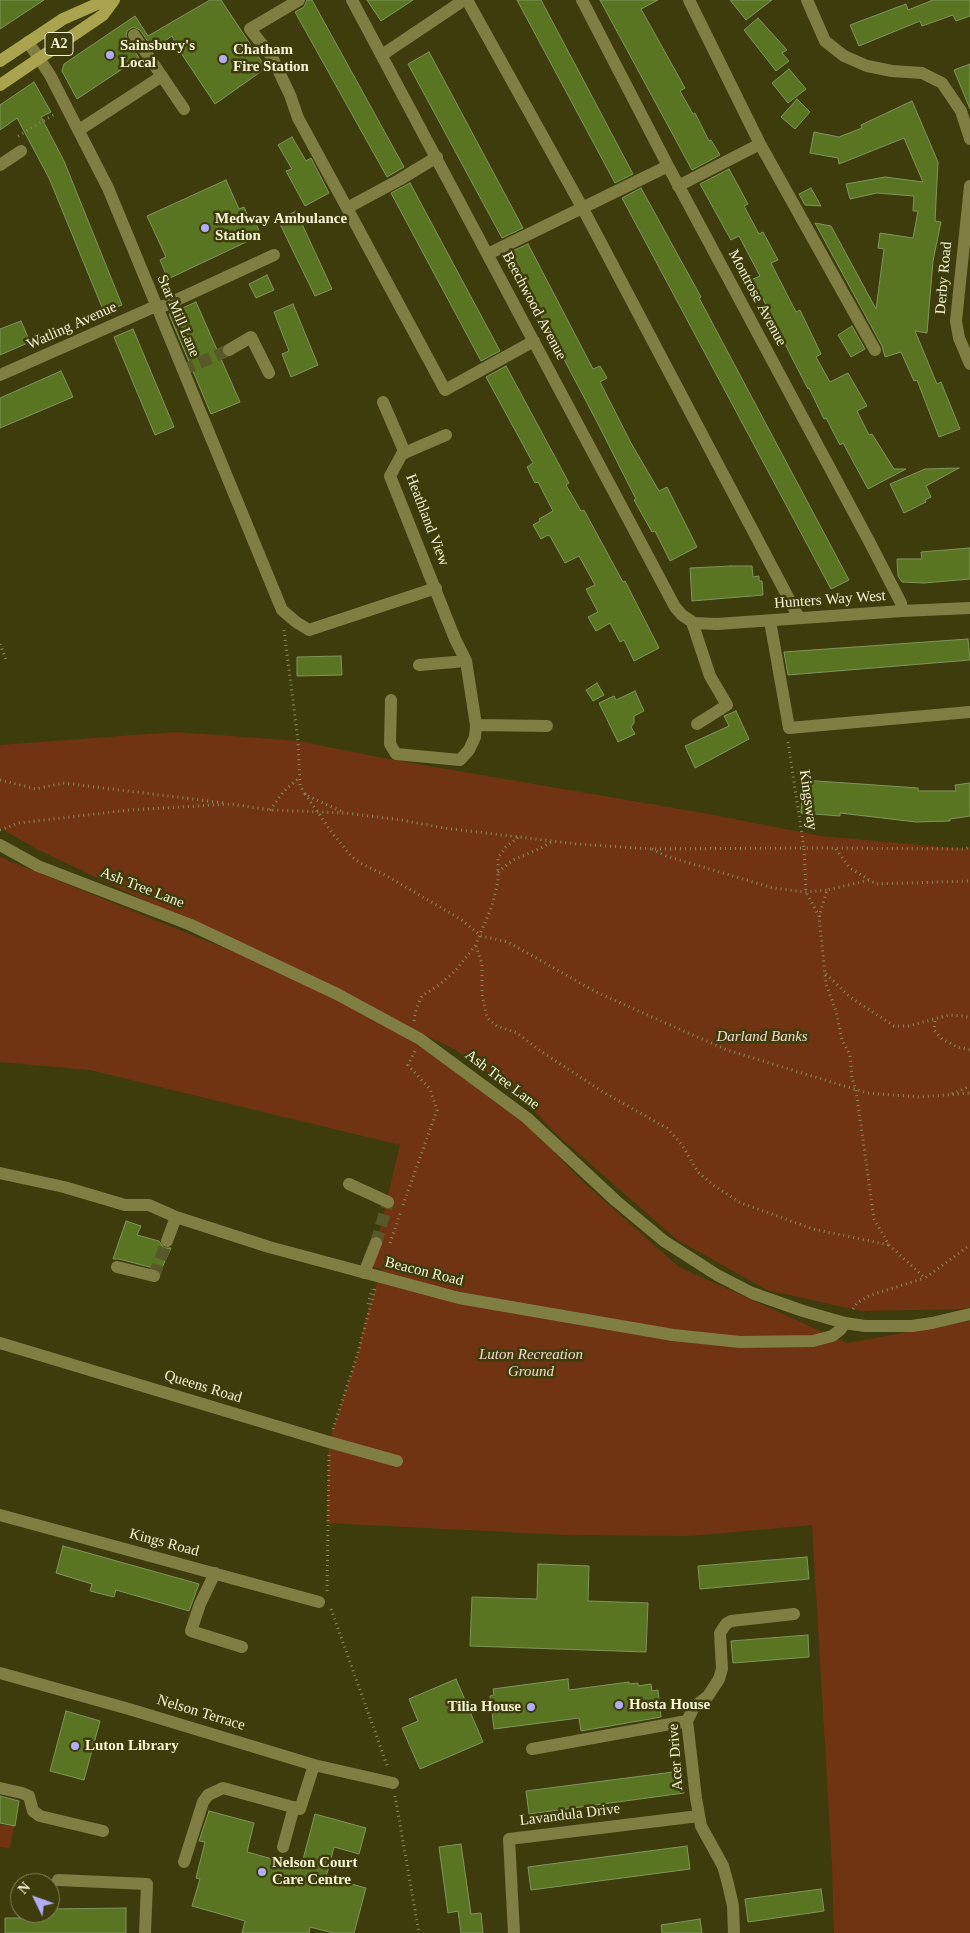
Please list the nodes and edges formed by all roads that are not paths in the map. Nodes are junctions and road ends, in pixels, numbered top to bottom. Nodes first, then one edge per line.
1 (106, 0) edge
2 (114, 0) edge
3 (299, 0) edge
4 (352, 0) edge
5 (464, 0) edge
6 (468, 0) edge
7 (582, 0) edge
8 (689, 0) edge
9 (809, 0) edge
10 (134, 35) dead end
11 (28, 42) junction
12 (382, 55) junction
13 (39, 58) junction
14 (0, 61) edge
15 (162, 76) junction
16 (0, 85) edge
17 (184, 109) dead end
18 (79, 130) junction
19 (970, 139) edge
20 (760, 144) junction
21 (21, 151) road end
22 (437, 157) junction
23 (0, 164) edge
24 (668, 166) junction
25 (678, 186) junction
26 (970, 186) edge
27 (582, 207) junction
28 (347, 208) junction
29 (968, 223) edge
30 (488, 254) junction
31 (274, 255) dead end
32 (157, 307) junction
33 (534, 341) junction
34 (229, 350) tunnel mouth
35 (875, 350) dead end
36 (970, 364) edge
37 (269, 373) dead end
38 (0, 375) edge
39 (383, 402) dead end
40 (446, 434) dead end
41 (404, 453) junction
42 (436, 588) junction
43 (970, 608) edge
44 (282, 610) joint
45 (902, 611) junction
46 (799, 618) junction
47 (770, 620) junction
48 (692, 622) junction
49 (466, 662) junction
50 (419, 665) dead end
51 (391, 700) dead end
52 (970, 712) edge
53 (697, 724) dead end
54 (476, 725) junction
55 (547, 726) dead end
56 (0, 845) edge
57 (0, 1173) edge
58 (349, 1184) dead end
59 (388, 1202) dead end
60 (176, 1217) junction
61 (167, 1241) tunnel mouth
62 (376, 1243) tunnel mouth
63 (117, 1267) dead end
64 (364, 1273) junction
65 (154, 1276) dead end
66 (970, 1314) edge
67 (845, 1323) junction
68 (0, 1343) edge
69 (397, 1460) dead end
70 (0, 1515) edge
71 (215, 1573) junction
72 (326, 1603) road end
73 (794, 1614) dead end
74 (242, 1647) dead end
75 (0, 1673) edge
76 (688, 1721) junction
77 (532, 1749) dead end
78 (314, 1765) junction
79 (393, 1782) road end
80 (0, 1788) edge
81 (294, 1807) junction
82 (699, 1816) junction
83 (103, 1831) dead end
84 (283, 1847) dead end
85 (184, 1862) dead end
86 (60, 1880) edge
87 (145, 1933) edge
88 (514, 1933) edge
89 (734, 1933) edge

1 - 11 main road, A2
2 - 13 main road, A2
3 - 28 street
4 - 12 street, Beechwood Avenue
5 - 12 street
6 - 27 street
7 - 24 street, Montrose Avenue
8 - 20 street
9 - 19 street
10 - 15 street
11 - 13 street, Star Mill Lane
11 - 14 main road, A2
12 - 22 street, Beechwood Avenue
13 - 16 main road, A2
13 - 18 street, Star Mill Lane
15 - 17 street
15 - 18 street
18 - 32 street, Star Mill Lane
20 - 25 street
20 - 35 street
21 - 23 street
22 - 28 street
22 - 30 street, Beechwood Avenue
24 - 25 street, Montrose Avenue
24 - 27 street
25 - 45 street, Montrose Avenue
26 - 29 street, Derby Road
27 - 30 street
27 - 46 street
28 - 33 street
29 - 36 street, Derby Road
30 - 33 street, Beechwood Avenue
31 - 32 street, Watling Avenue
32 - 38 street, Watling Avenue
32 - 44 street, Star Mill Lane
33 - 48 street, Beechwood Avenue
34 - 37 street
39 - 41 street
40 - 41 street, Heathland View
41 - 42 street, Heathland View
42 - 44 street, Heathland View
42 - 49 street, Heathland View
43 - 45 street, Hunters Way West
45 - 46 street, Hunters Way West
46 - 47 street, Hunters Way West
47 - 48 street, Hunters Way West
47 - 52 street
48 - 53 street
49 - 50 street
49 - 54 street, Heathland View
51 - 54 street, Heathland View
54 - 55 street
56 - 67 street, Ash Tree Lane
57 - 60 street, Beacon Road
58 - 59 street
60 - 61 street
60 - 64 street, Beacon Road
62 - 64 street
63 - 65 street
64 - 67 street, Beacon Road
66 - 67 street, Ash Tree Lane
68 - 69 street, Queens Road
70 - 71 street, Kings Road
71 - 72 street, Kings Road
71 - 74 street
73 - 76 street, Acer Drive
75 - 78 street, Nelson Terrace
76 - 77 street
76 - 82 street, Acer Drive
78 - 79 street, Nelson Terrace
78 - 81 street
80 - 83 street
81 - 84 street
81 - 85 street
82 - 88 street, Lavandula Drive
82 - 89 street, Acer Drive
86 - 87 street

